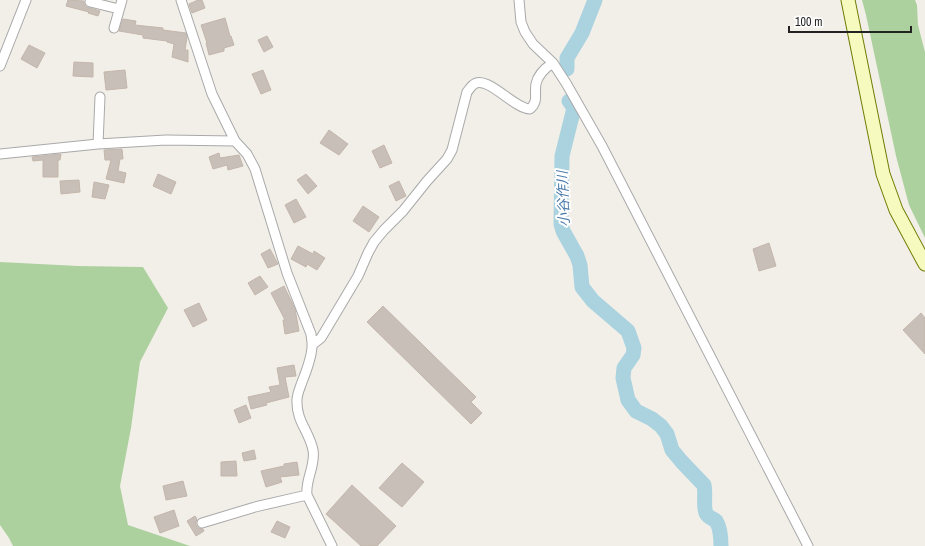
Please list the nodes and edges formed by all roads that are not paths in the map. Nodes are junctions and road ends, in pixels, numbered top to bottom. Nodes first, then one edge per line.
1 (26, 0) edge
2 (181, 0) edge
3 (519, 0) edge
4 (848, 0) edge
5 (90, 2) dead end
6 (120, 4) edge
7 (114, 28) dead end
8 (553, 63) junction
9 (0, 66) edge
10 (100, 97) dead end
11 (235, 141) junction
12 (98, 144) junction
13 (0, 154) edge
14 (925, 264) edge
15 (312, 344) junction
16 (308, 496) junction
17 (202, 523) dead end
18 (332, 546) edge
19 (808, 546) edge

1 - 9 street
2 - 11 street
3 - 8 street
4 - 14 street
5 - 6 street
6 - 7 street
8 - 15 street
8 - 19 street
10 - 12 street
11 - 12 street
11 - 15 street
12 - 13 street
15 - 16 street
16 - 17 street
16 - 18 street

